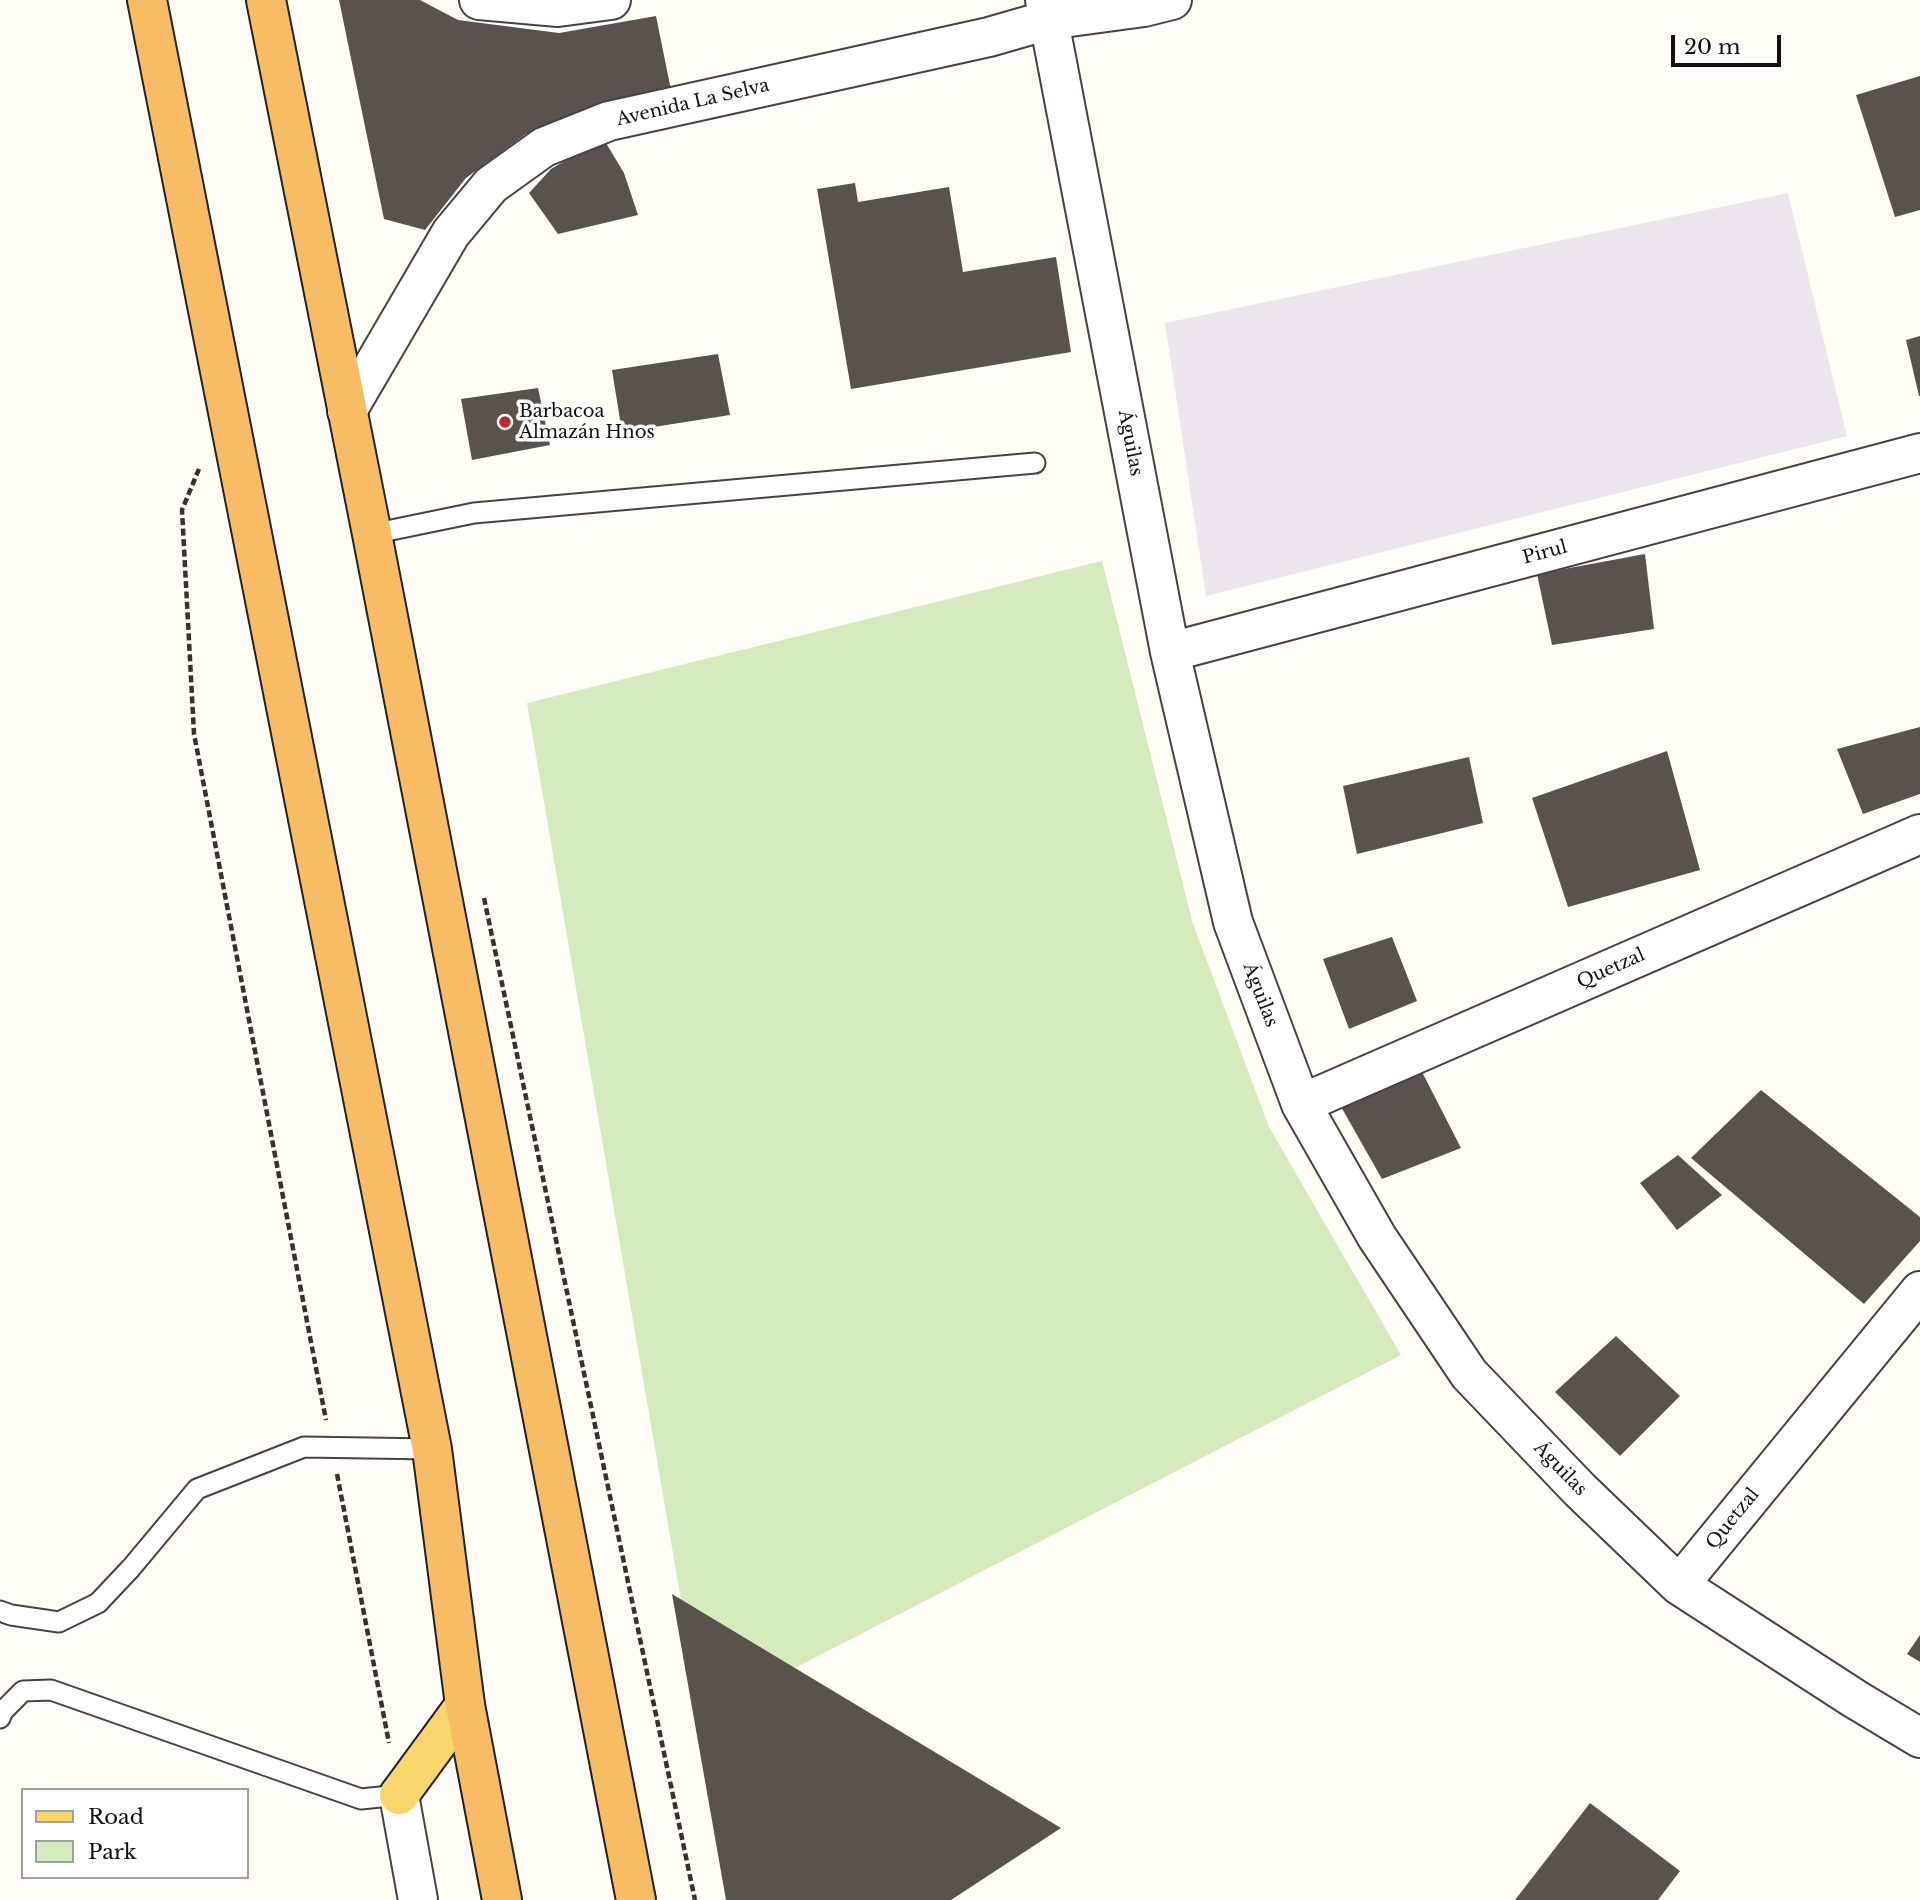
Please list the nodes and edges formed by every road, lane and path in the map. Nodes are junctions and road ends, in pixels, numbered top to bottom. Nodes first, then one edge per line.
1 (147, 0) edge
2 (266, 0) edge
3 (479, 0) edge
4 (611, 0) edge
5 (1172, 0) edge
6 (1047, 10) edge
7 (347, 411) junction
8 (1920, 453) edge
9 (202, 463) dead end
10 (1035, 463) dead end
11 (372, 534) junction
12 (1170, 652) junction
13 (1920, 834) edge
14 (483, 894) dead end
15 (1301, 1104) junction
16 (1920, 1291) edge
17 (332, 1448) junction
18 (432, 1449) junction
19 (1679, 1585) junction
20 (0, 1611) edge
21 (465, 1705) junction
22 (0, 1718) edge
23 (1920, 1738) edge
24 (399, 1795) junction
25 (418, 1900) edge
26 (502, 1900) edge
27 (636, 1900) edge
28 (695, 1900) edge

1 - 18 highway
2 - 7 highway
3 - 4 street
5 - 6 street, Avenida La Selva
6 - 7 street, Avenida La Selva
6 - 12 street, Águilas
7 - 11 highway
8 - 12 street, Pirul
9 - 17 path
10 - 11 lane
11 - 27 highway
12 - 15 street, Águilas
13 - 15 street, Quetzal
14 - 28 path
15 - 19 street, Águilas
16 - 19 street, Quetzal
17 - 18 lane
17 - 20 lane
17 - 24 path
18 - 21 highway
19 - 23 street, Águilas
21 - 24 main road
21 - 26 highway
22 - 24 lane
24 - 25 street

